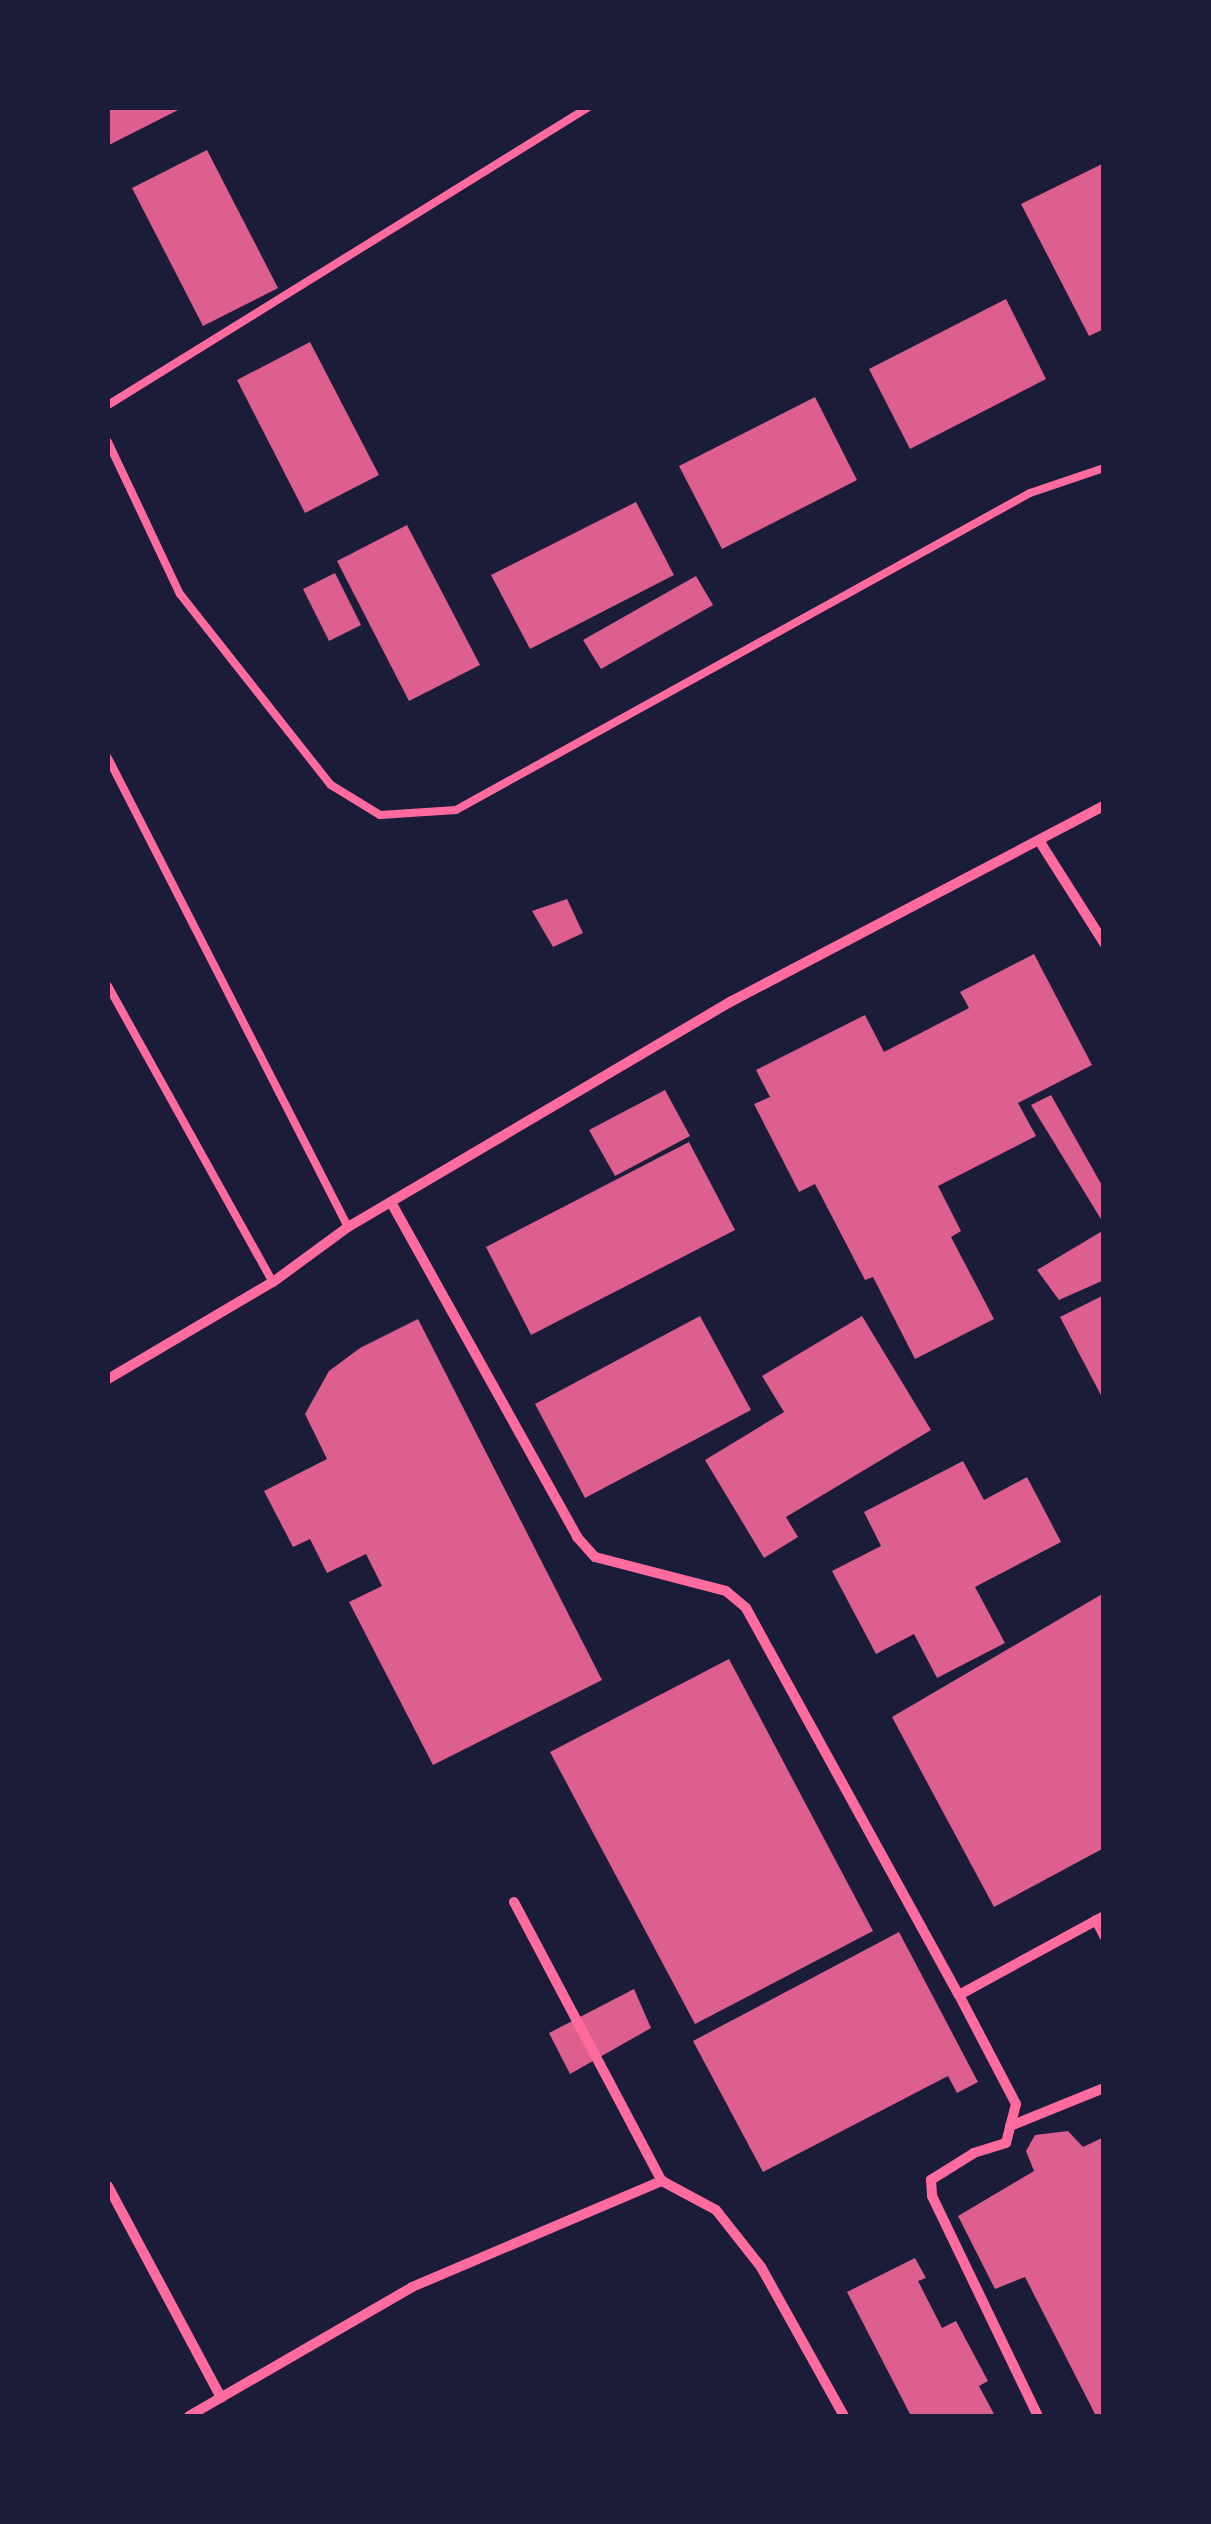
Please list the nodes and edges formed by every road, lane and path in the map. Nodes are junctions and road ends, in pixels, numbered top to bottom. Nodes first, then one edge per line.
1 (587, 108) edge
2 (108, 405) edge
3 (108, 442) edge
4 (1104, 468) edge
5 (108, 758) edge
6 (1104, 806) edge
7 (1040, 842) junction
8 (1104, 943) edge
9 (108, 986) edge
10 (392, 1204) junction
11 (348, 1227) junction
12 (273, 1282) junction
13 (108, 1380) edge
14 (514, 1902) dead end
15 (1100, 1918) edge
16 (1104, 1936) edge
17 (959, 1994) junction
18 (1104, 2088) edge
19 (1010, 2126) junction
20 (662, 2181) junction
21 (108, 2186) edge
22 (221, 2398) junction
23 (189, 2416) edge
24 (844, 2416) edge
25 (1038, 2416) edge

1 - 2 lane
3 - 4 lane
5 - 11 lane
6 - 7 street
7 - 8 street
7 - 10 street
9 - 12 lane
10 - 11 street
10 - 17 street
11 - 12 street
12 - 13 street
14 - 20 street
15 - 16 street
15 - 17 street
17 - 19 street
18 - 19 street
19 - 25 street
20 - 22 street
20 - 24 street
21 - 22 street
22 - 23 street

